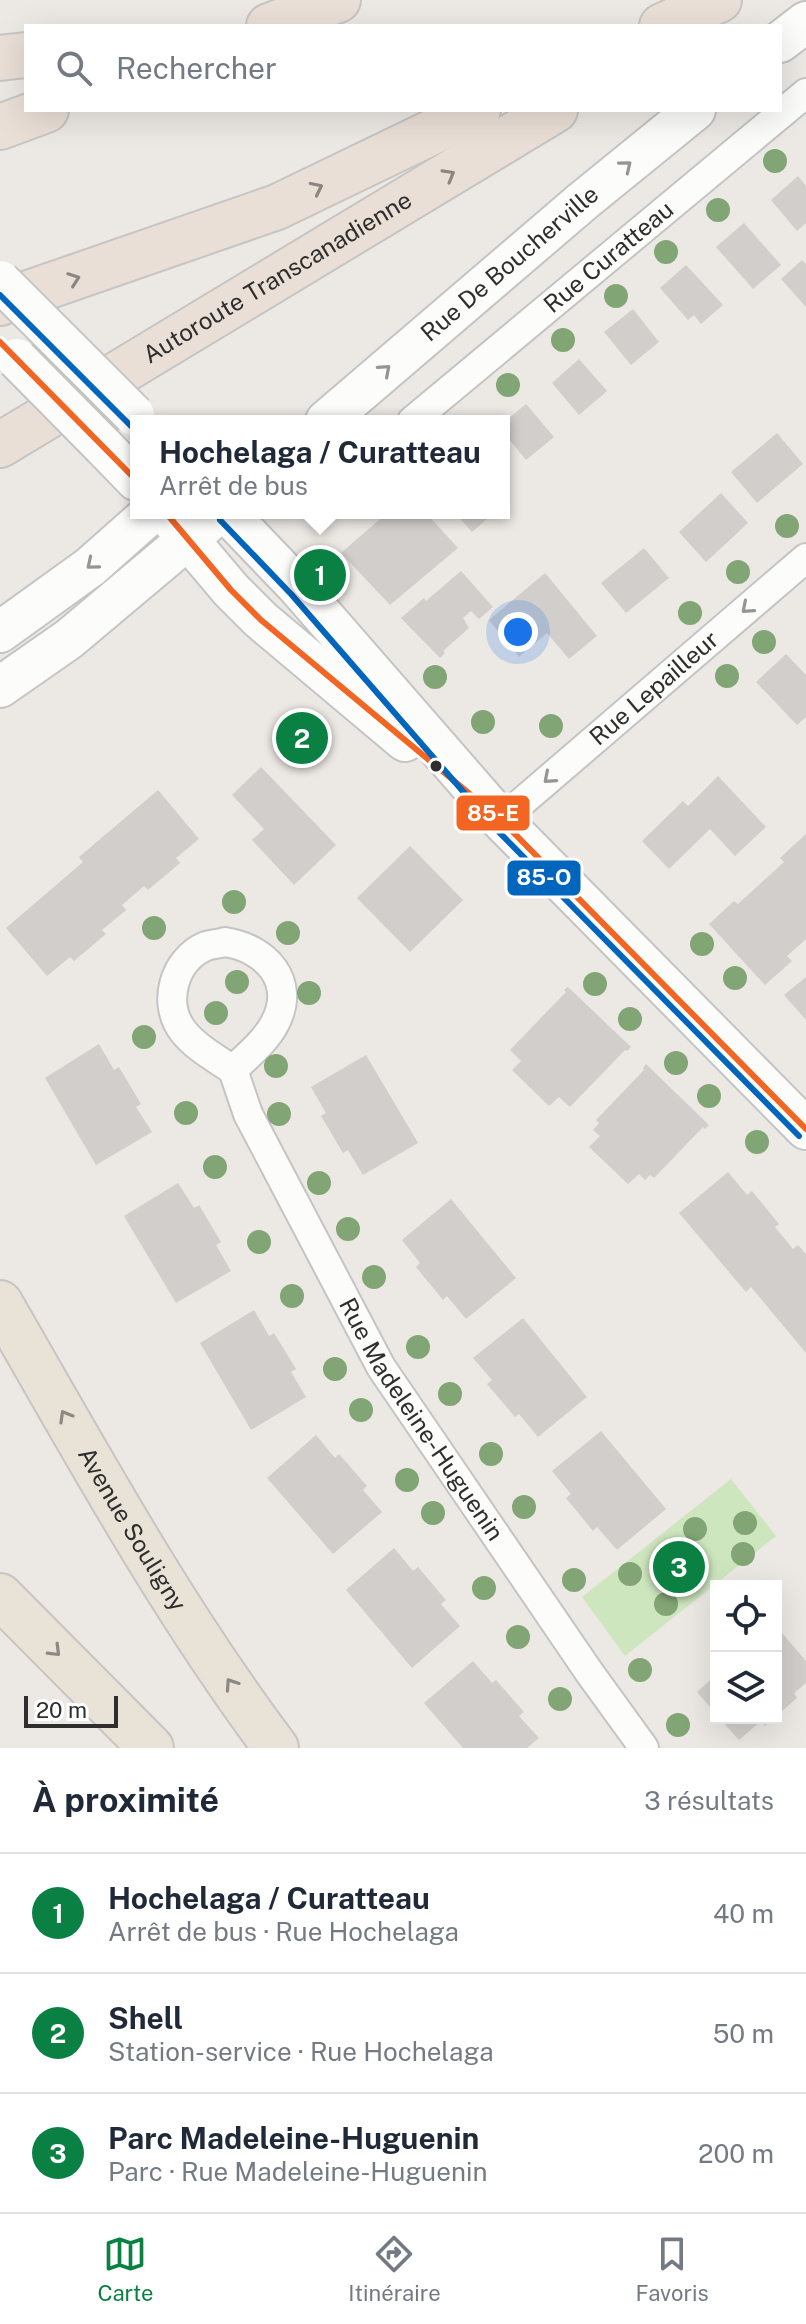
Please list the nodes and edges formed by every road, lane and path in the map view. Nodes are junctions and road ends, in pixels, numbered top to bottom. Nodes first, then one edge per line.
1 (338, 0) edge
2 (719, 0) edge
3 (806, 22) edge
4 (274, 24) edge
5 (666, 24) edge
6 (684, 24) edge
7 (782, 40) edge
8 (24, 55) edge
9 (0, 58) edge
10 (806, 93) edge
11 (41, 112) edge
12 (474, 112) edge
13 (552, 112) edge
14 (693, 112) edge
15 (0, 127) edge
16 (0, 281) edge
17 (0, 303) edge
18 (0, 342) edge
19 (142, 360) junction
20 (134, 415) edge
21 (333, 415) edge
22 (419, 415) edge
23 (0, 445) edge
24 (0, 463) edge
25 (130, 474) edge
26 (144, 519) edge
27 (200, 519) edge
28 (233, 519) edge
29 (177, 526) edge
30 (800, 572) edge
31 (0, 632) edge
32 (0, 687) edge
33 (501, 820) junction
34 (233, 1070) junction
35 (806, 1129) edge
36 (0, 1303) edge
37 (0, 1596) edge
38 (151, 1748) edge
39 (276, 1748) edge
40 (644, 1748) edge

1 - 4 highway
2 - 5 highway
2 - 6 highway
3 - 7 main road
8 - 9 highway
10 - 22 street, Rue Curatteau
11 - 15 highway
17 -> 12 highway
19 -> 13 highway, Autoroute Transcanadienne
21 -> 14 main road, Rue De Boucherville
16 - 20 main road, bridge
18 - 25 main road, bridge
19 - 23 highway, Autoroute Transcanadienne
19 - 24 highway
26 -> 31 main road
27 - 29 main road
28 - 33 main road
29 - 32 main road
29 - 33 main road
30 -> 33 street, Rue Lepailleur
33 - 35 main road
34 - 34 street
34 - 40 street, Rue Madeleine-Huguenin
39 -> 36 highway, Avenue Souligny
37 -> 38 highway

